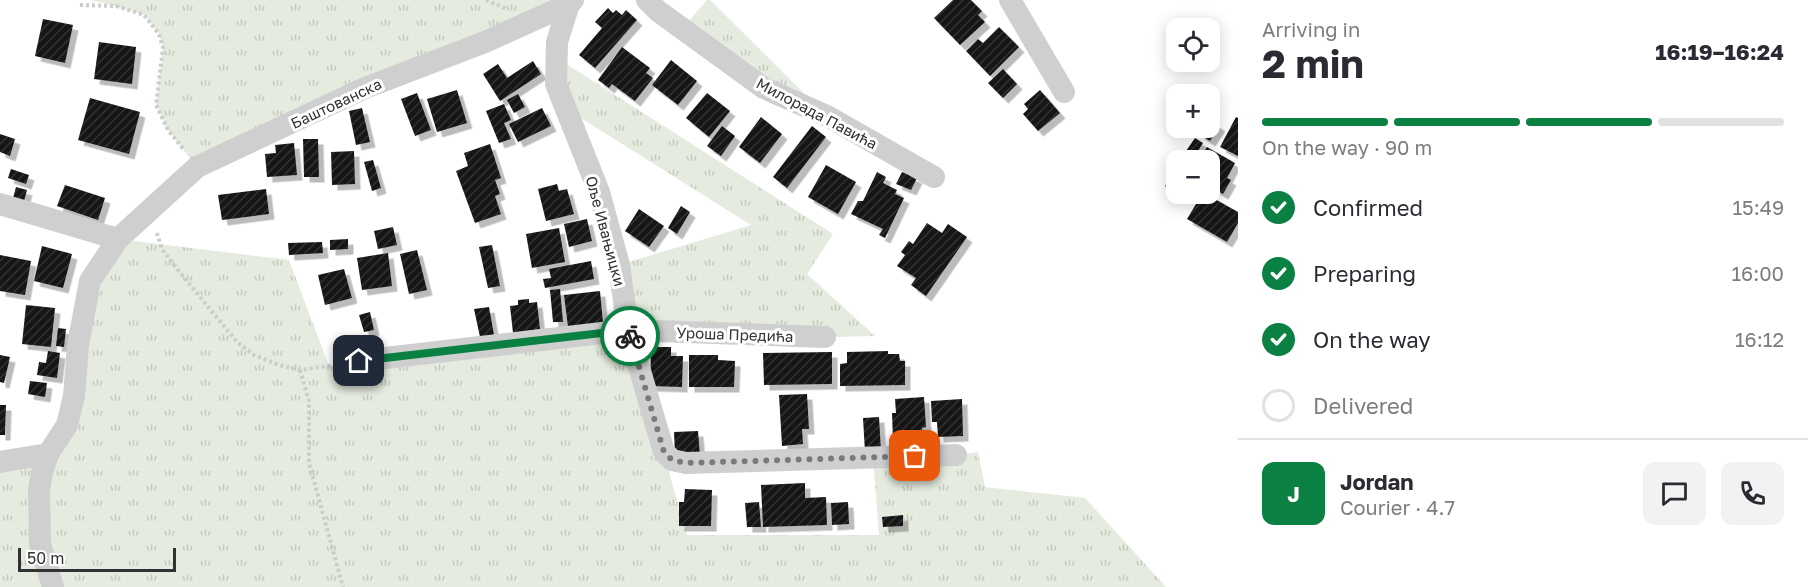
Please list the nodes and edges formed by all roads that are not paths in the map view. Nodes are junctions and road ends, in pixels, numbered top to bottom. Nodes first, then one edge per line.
1 (646, 0) edge
2 (1010, 0) edge
3 (571, 2) edge
4 (1064, 92) dead end
5 (934, 177) dead end
6 (0, 204) edge
7 (118, 239) junction
8 (628, 330) junction
9 (825, 337) dead end
10 (359, 361) road end
11 (48, 454) junction
12 (956, 455) dead end
13 (0, 462) edge
14 (53, 587) edge

1 - 5 street, Милорада Павића
2 - 4 street
3 - 7 street, Баштованска
3 - 8 street, Оље Ивањицки
6 - 7 street
7 - 11 street, Баштованска
8 - 9 street, Уроша Предића
8 - 10 street, Уроша Предића
8 - 12 street, Оље Ивањицки
11 - 13 street
11 - 14 street, Баштованска

